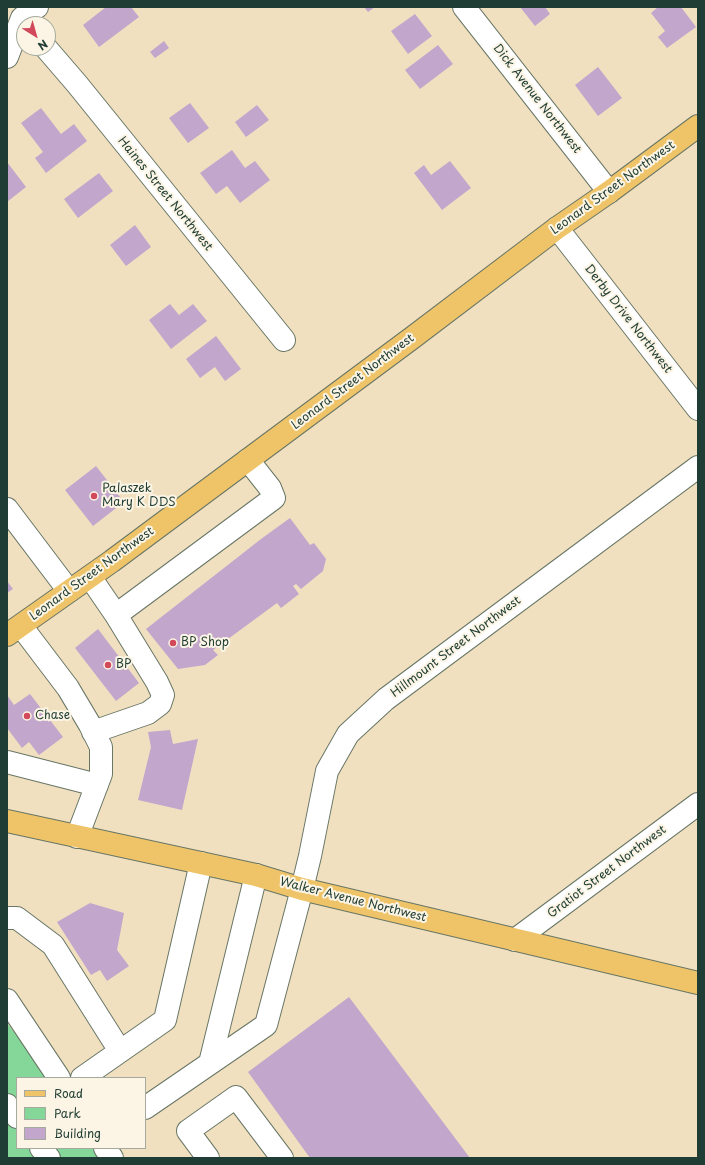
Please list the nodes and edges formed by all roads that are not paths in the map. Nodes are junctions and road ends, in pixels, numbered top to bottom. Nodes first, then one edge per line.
1 (464, 7) edge
2 (26, 14) edge
3 (53, 56) edge
4 (7, 57) edge
5 (698, 126) edge
6 (609, 192) junction
7 (557, 228) junction
8 (284, 340) dead end
9 (692, 387) edge
10 (698, 409) edge
11 (248, 460) junction
12 (698, 467) edge
13 (7, 509) edge
14 (90, 576) junction
15 (69, 591) junction
16 (116, 615) junction
17 (14, 631) edge
18 (93, 732) junction
19 (7, 762) edge
20 (97, 785) junction
21 (698, 804) edge
22 (7, 821) edge
23 (78, 837) junction
24 (201, 863) junction
25 (256, 875) junction
26 (302, 890) junction
27 (7, 918) edge
28 (515, 940) junction
29 (698, 983) edge
30 (7, 1000) edge
31 (120, 1051) junction
32 (210, 1063) junction
33 (58, 1077) edge
34 (83, 1077) edge
35 (7, 1105) edge
36 (146, 1107) edge
37 (16, 1116) edge
38 (42, 1149) edge
39 (106, 1149) edge
40 (49, 1158) edge
41 (112, 1158) edge
42 (208, 1158) edge
43 (282, 1158) edge

1 - 6 street, Dick Avenue Northwest
2 - 4 street
3 - 8 street, Haines Street Northwest
5 - 6 main road, Leonard Street Northwest
6 - 7 main road, Leonard Street Northwest
7 - 9 street, Derby Drive Northwest
7 - 11 main road, Leonard Street Northwest
9 - 10 street, Derby Drive Northwest
11 - 14 main road, Leonard Street Northwest
11 - 16 street
12 - 26 street, Hillmount Street Northwest
13 - 15 street
14 - 15 main road, Leonard Street Northwest
14 - 16 street
15 - 17 main road, Leonard Street Northwest
16 - 18 street
17 - 18 street
18 - 20 street
19 - 20 street
20 - 23 street
21 - 28 street, Gratiot Street Northwest
22 - 23 main road, Walker Avenue Northwest
23 - 24 main road, Walker Avenue Northwest
24 - 25 main road, Walker Avenue Northwest
24 - 31 street
25 - 26 main road, Walker Avenue Northwest
25 - 32 street
26 - 28 main road, Walker Avenue Northwest
26 - 32 street, Hillmount Street Northwest
27 - 31 street
28 - 29 main road, Walker Avenue Northwest
30 - 33 street
31 - 34 street
32 - 36 street, Hillmount Street Northwest
35 - 37 street
38 - 40 street
39 - 41 street
42 - 43 street

